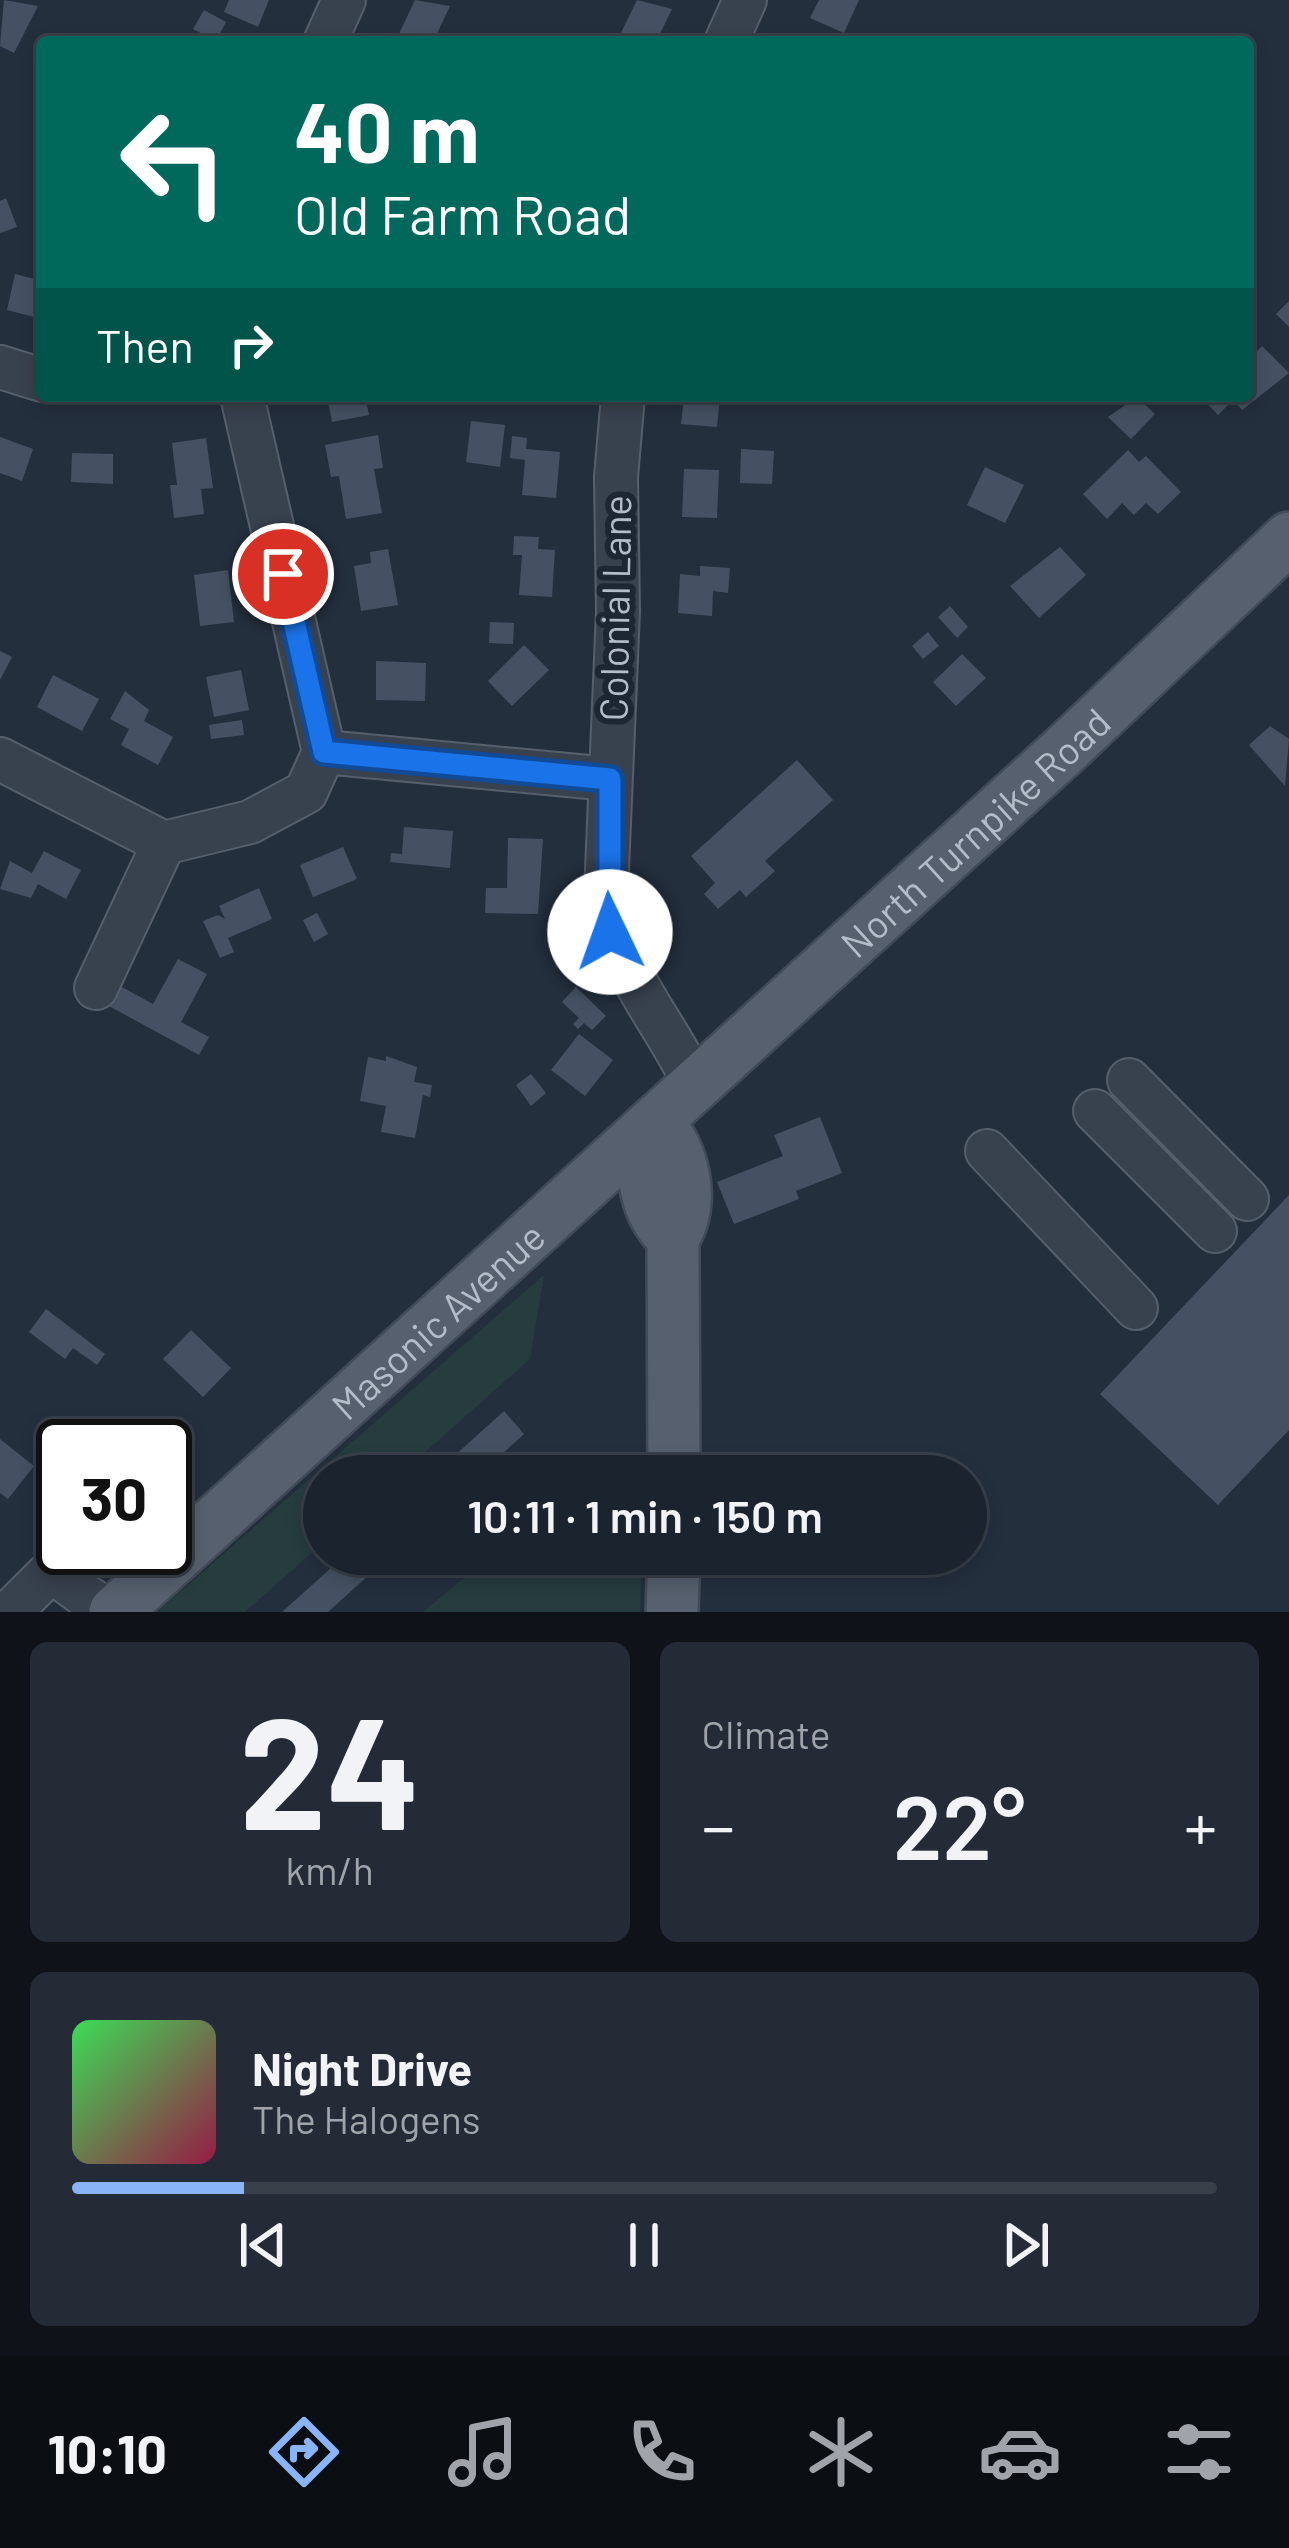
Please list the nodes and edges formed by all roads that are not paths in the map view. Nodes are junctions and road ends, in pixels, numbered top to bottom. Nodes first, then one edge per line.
1 (344, 0) edge
2 (745, 0) edge
3 (329, 36) edge
4 (729, 36) edge
5 (0, 367) edge
6 (36, 378) edge
7 (243, 402) edge
8 (622, 402) edge
9 (1289, 538) edge
10 (324, 752) junction
11 (0, 759) edge
12 (610, 779) junction
13 (164, 843) junction
14 (96, 988) dead end
15 (1129, 1080) dead end
16 (695, 1085) junction
17 (1095, 1111) dead end
18 (655, 1123) junction
19 (987, 1151) dead end
20 (1247, 1199) dead end
21 (1215, 1231) dead end
22 (1136, 1308) dead end
23 (674, 1455) edge
24 (673, 1575) edge
25 (10, 1612) edge
26 (112, 1612) edge
27 (672, 1612) edge

1 - 3 street
2 - 4 street
5 - 6 street
7 - 10 street
8 - 12 street, Colonial Lane
9 - 16 main road, North Turnpike Road
10 - 12 street
10 - 13 street
11 - 13 street
12 - 16 street, Colonial Lane
13 - 14 street
15 - 20 street
16 - 18 main road, North Turnpike Road
17 - 21 street
18 - 23 main road
18 - 26 main road, Masonic Avenue
19 - 22 street
24 - 27 main road
25 - 26 street

